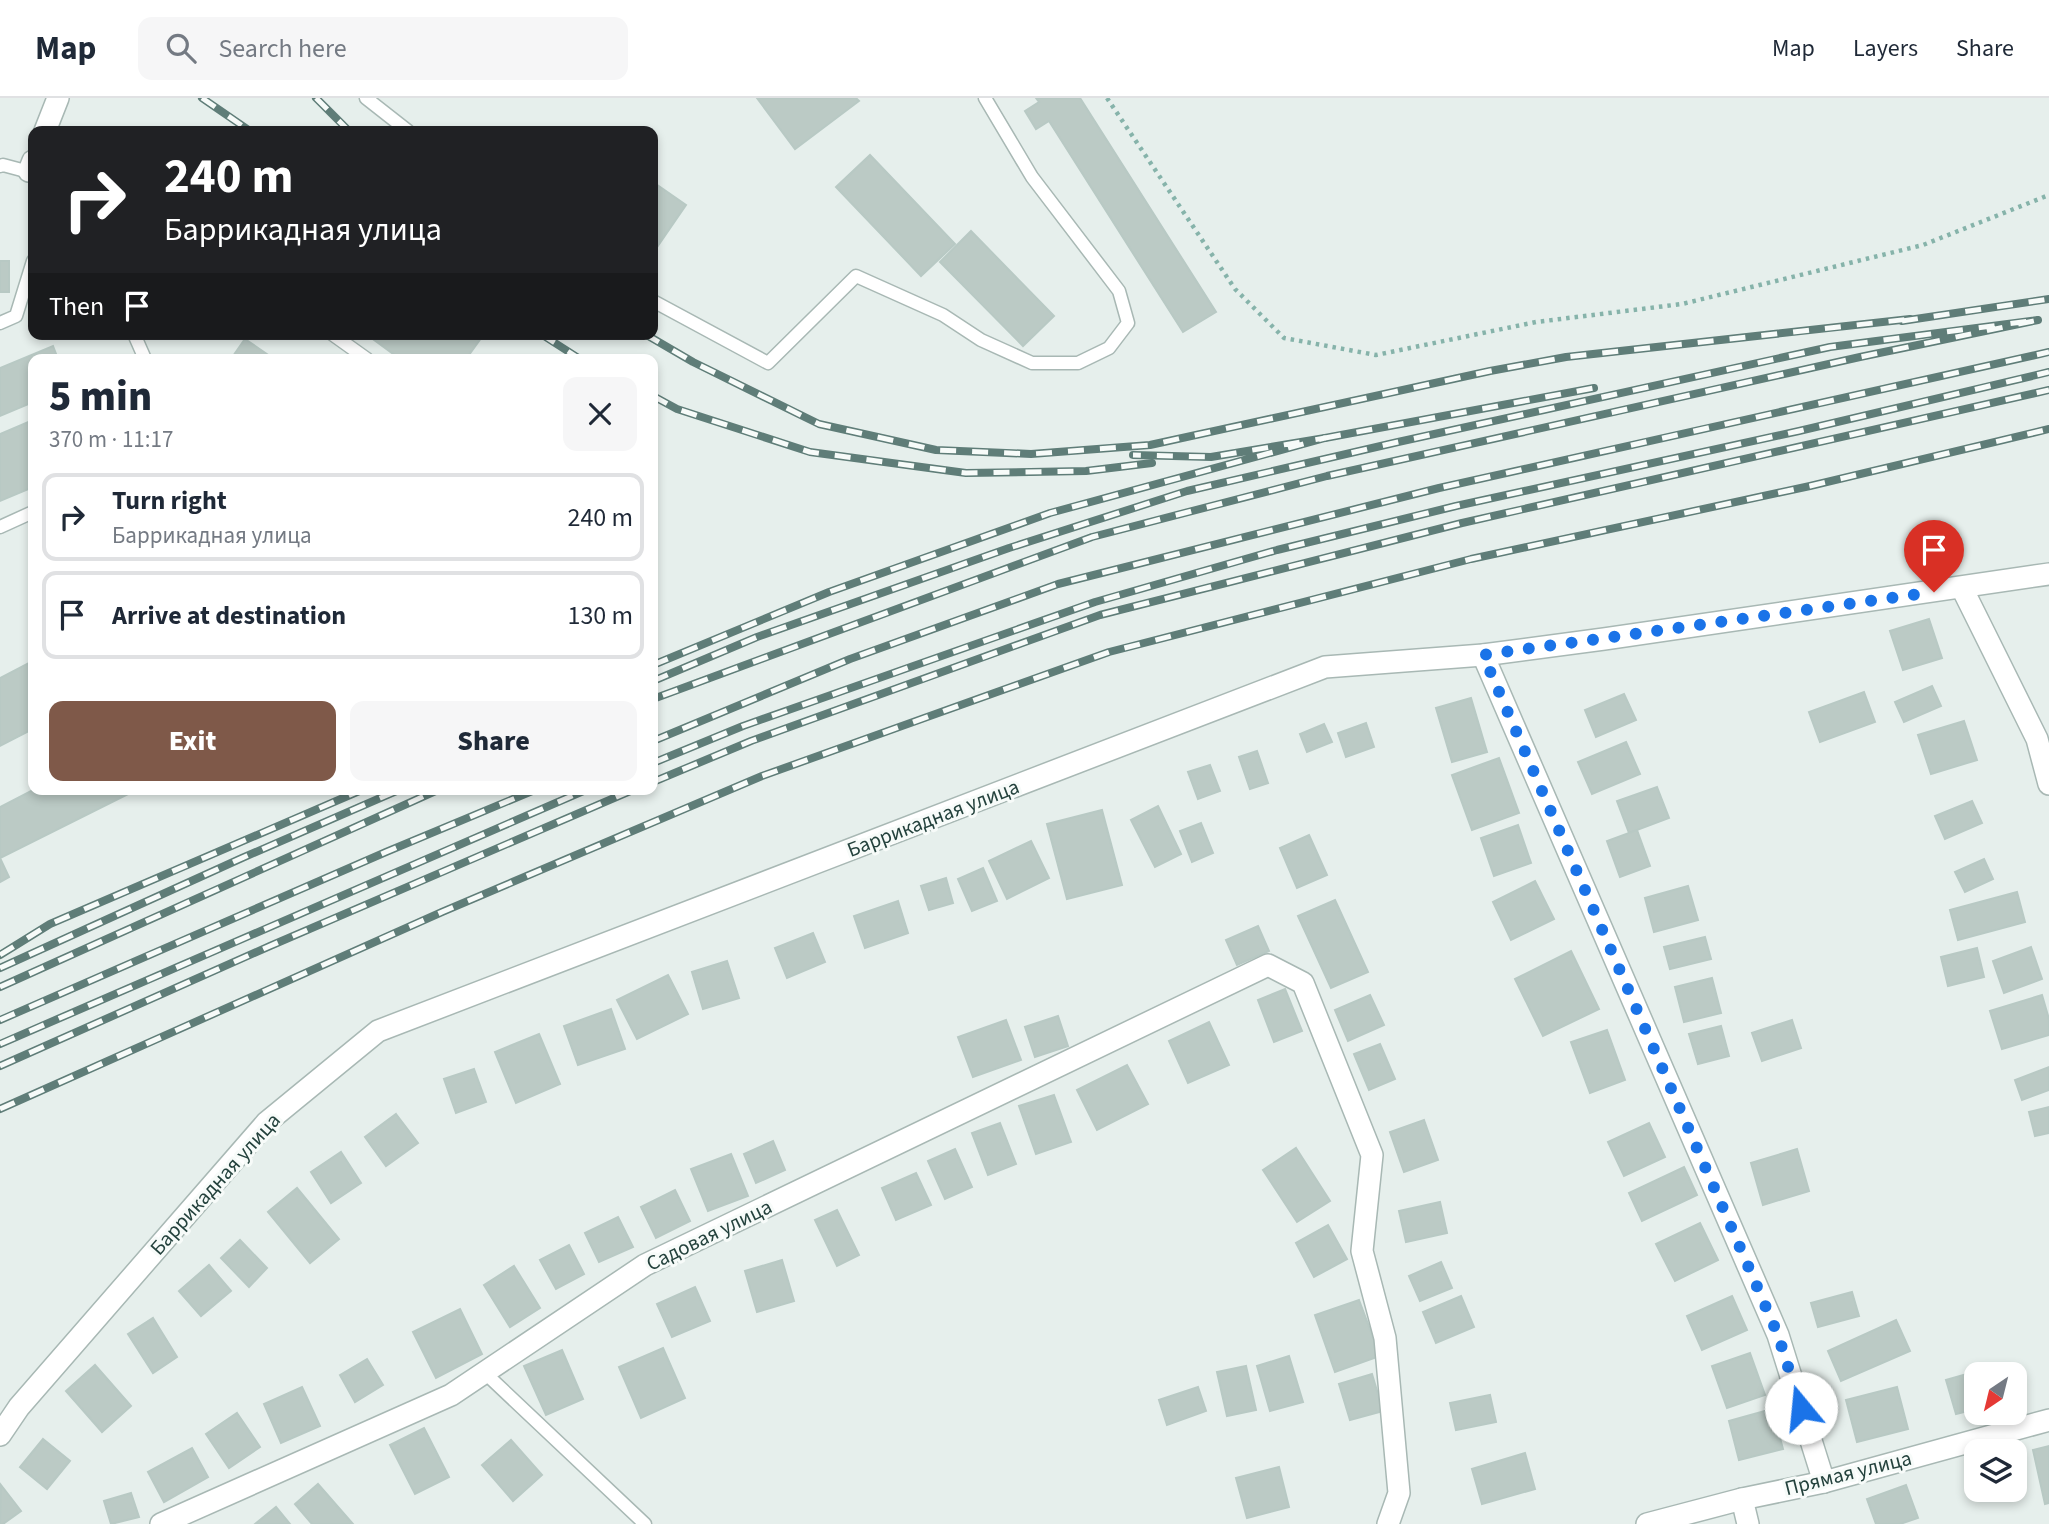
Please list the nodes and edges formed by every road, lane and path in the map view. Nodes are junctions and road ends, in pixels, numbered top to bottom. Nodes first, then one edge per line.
1 (58, 98) edge
2 (366, 98) edge
3 (985, 98) edge
4 (1107, 98) edge
5 (47, 126) edge
6 (402, 126) edge
7 (0, 166) edge
8 (28, 168) edge
9 (2049, 195) edge
10 (28, 277) edge
11 (658, 304) edge
12 (0, 323) edge
13 (340, 340) edge
14 (360, 354) edge
15 (28, 514) edge
16 (0, 527) edge
17 (2049, 574) edge
18 (1962, 588) junction
19 (1483, 655) junction
20 (2049, 784) edge
21 (485, 1373) junction
22 (9, 1402) edge
23 (2049, 1420) edge
24 (0, 1435) edge
25 (1824, 1482) junction
26 (1742, 1499) junction
27 (161, 1524) edge
28 (645, 1524) edge
29 (1388, 1524) edge
30 (1647, 1524) edge
31 (1748, 1524) edge

1 - 5 street
2 - 6 lane
3 - 11 lane
4 - 9 path
7 - 8 lane
10 - 12 lane
13 - 14 lane
15 - 16 lane
17 - 18 street, Баррикадная улица
18 - 19 street, Баррикадная улица
18 - 20 street
19 - 22 street, Баррикадная улица
19 - 25 street
21 - 27 street, Садовая улица
21 - 28 lane
21 - 29 street, Садовая улица
22 - 24 street, Баррикадная улица
23 - 25 street, Прямая улица
25 - 26 street, Прямая улица
26 - 30 street, Прямая улица
26 - 31 street

